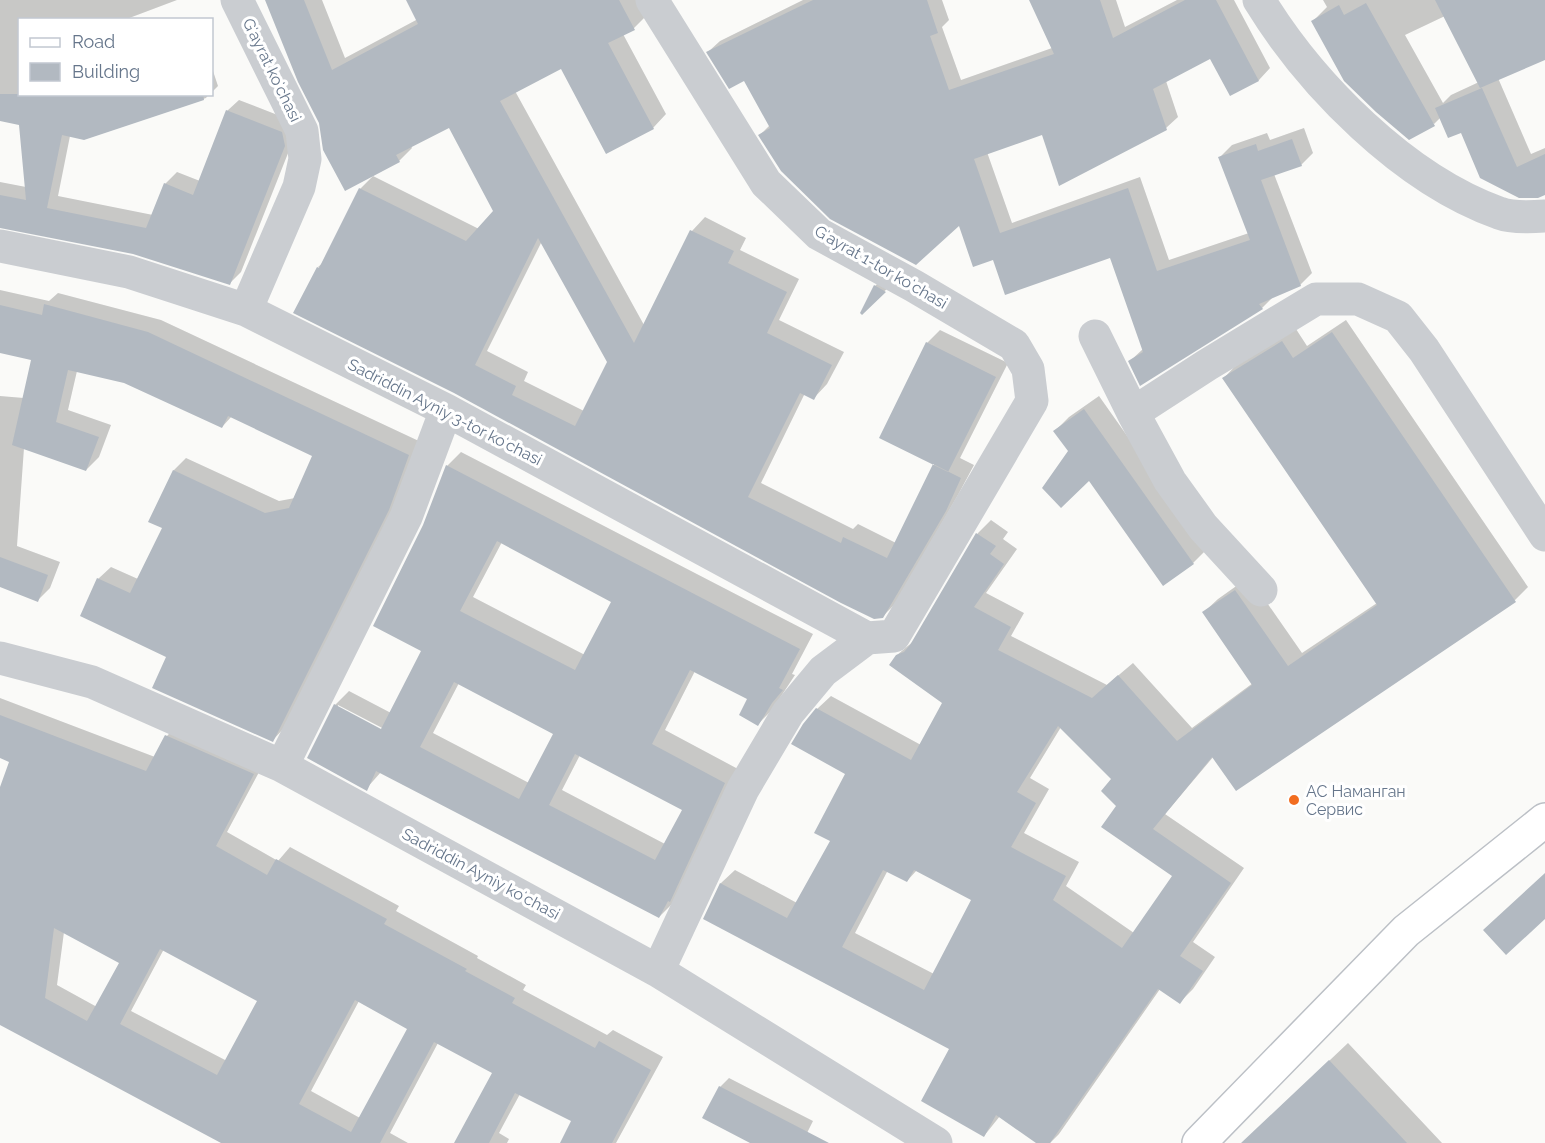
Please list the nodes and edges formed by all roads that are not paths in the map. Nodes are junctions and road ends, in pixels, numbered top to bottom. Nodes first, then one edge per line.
1 (237, 0) edge
2 (652, 0) edge
3 (1259, 0) edge
4 (1545, 216) edge
5 (0, 246) edge
6 (246, 310) junction
7 (1095, 336) dead end
8 (446, 410) junction
9 (1133, 413) junction
10 (1545, 536) edge
11 (1261, 590) dead end
12 (867, 638) junction
13 (0, 658) edge
14 (282, 766) junction
15 (1545, 820) edge
16 (658, 971) junction
17 (936, 1143) edge
18 (1199, 1143) edge

1 - 6 street, Gʻayrat koʻchasi
2 - 12 street, Gʻayrat 1-tor koʻchasi
3 - 4 street
5 - 6 street, Sadriddin Ayniy 3-tor koʻchasi
6 - 8 street, Sadriddin Ayniy 3-tor koʻchasi
7 - 9 street
8 - 12 street, Sadriddin Ayniy 3-tor koʻchasi
8 - 14 street
9 - 10 street
9 - 11 street
12 - 16 street
13 - 14 street, Sadriddin Ayniy koʻchasi
14 - 16 street, Sadriddin Ayniy koʻchasi
15 - 18 street
16 - 17 street, Sadriddin Ayniy koʻchasi

